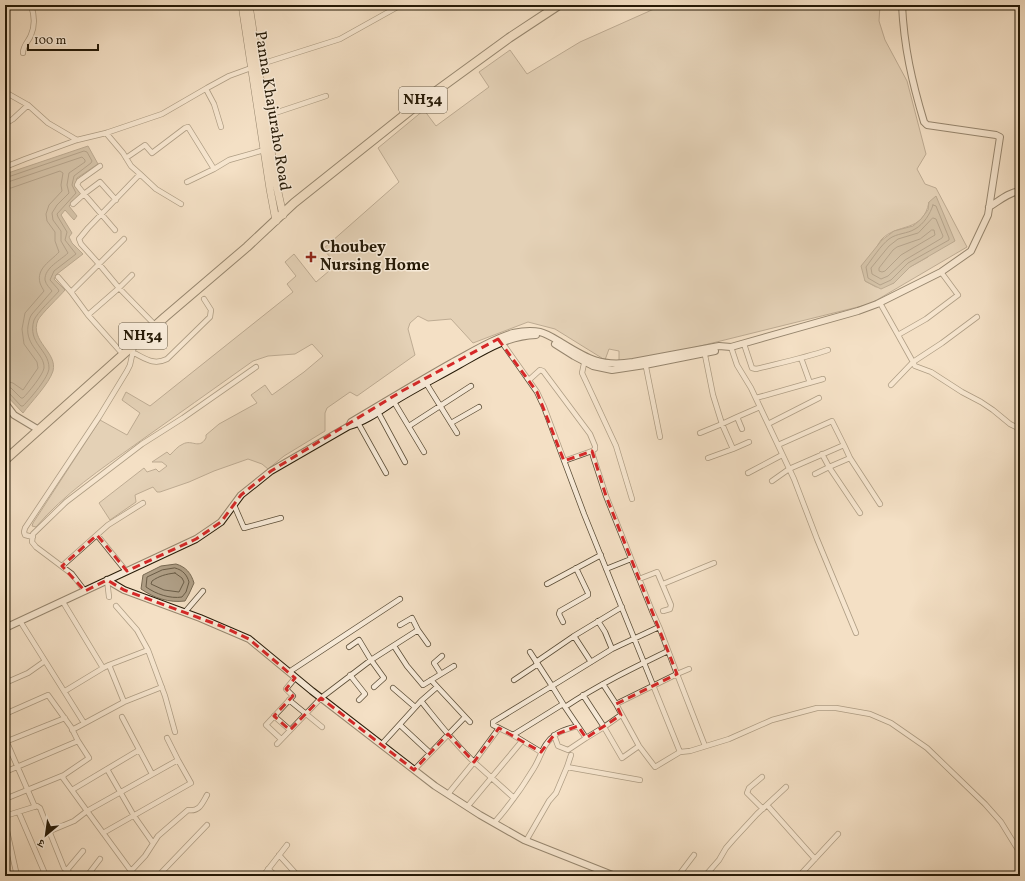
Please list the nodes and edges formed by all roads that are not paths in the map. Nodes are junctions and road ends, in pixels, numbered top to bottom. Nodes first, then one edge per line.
1 (8, 5) edge
2 (31, 5) edge
3 (242, 5) edge
4 (249, 5) edge
5 (401, 5) edge
6 (559, 5) edge
7 (902, 5) edge
8 (5, 7) edge
9 (23, 53) dead end
10 (255, 66) junction
11 (206, 89) junction
12 (5, 92) edge
13 (326, 96) dead end
14 (28, 105) junction
15 (266, 116) junction
16 (5, 124) edge
17 (221, 127) dead end
18 (106, 133) junction
19 (77, 140) junction
20 (264, 150) junction
21 (126, 158) junction
22 (100, 166) dead end
23 (5, 168) edge
24 (214, 169) junction
25 (140, 174) junction
26 (187, 182) dead end
27 (1020, 191) edge
28 (84, 194) junction
29 (116, 200) junction
30 (73, 204) dead end
31 (181, 204) dead end
32 (989, 207) junction
33 (102, 214) junction
34 (279, 215) junction
35 (116, 230) dead end
36 (124, 239) dead end
37 (99, 264) junction
38 (941, 272) junction
39 (132, 275) dead end
40 (58, 276) dead end
41 (119, 288) junction
42 (71, 292) junction
43 (204, 300) dead end
44 (880, 303) junction
45 (88, 315) junction
46 (977, 317) dead end
47 (154, 324) junction
48 (898, 335) junction
49 (500, 340) junction
50 (744, 344) junction
51 (729, 347) junction
52 (133, 348) junction
53 (828, 350) dead end
54 (120, 351) junction
55 (704, 351) junction
56 (801, 358) junction
57 (585, 360) junction
58 (912, 362) junction
59 (645, 363) junction
60 (256, 367) dead end
61 (823, 379) dead end
62 (529, 380) junction
63 (426, 383) junction
64 (810, 383) junction
65 (891, 385) dead end
66 (471, 386) dead end
67 (756, 398) junction
68 (819, 398) dead end
69 (394, 402) junction
70 (5, 403) edge
71 (440, 406) junction
72 (479, 407) dead end
73 (760, 407) junction
74 (378, 412) junction
75 (737, 417) junction
76 (357, 421) junction
77 (451, 423) junction
78 (722, 424) junction
79 (768, 424) junction
80 (409, 426) junction
81 (37, 428) junction
82 (742, 429) dead end
83 (1020, 429) edge
84 (457, 433) dead end
85 (700, 433) dead end
86 (660, 437) dead end
87 (749, 442) dead end
88 (778, 445) junction
89 (844, 445) junction
90 (733, 449) junction
91 (592, 451) junction
92 (424, 452) dead end
93 (5, 454) edge
94 (822, 454) junction
95 (782, 455) junction
96 (708, 458) dead end
97 (850, 458) junction
98 (5, 460) edge
99 (405, 462) dead end
100 (564, 462) junction
101 (829, 467) junction
102 (789, 469) junction
103 (386, 473) dead end
104 (748, 473) dead end
105 (815, 474) dead end
106 (772, 481) dead end
107 (632, 499) dead end
108 (143, 502) dead end
109 (880, 504) dead end
110 (234, 505) junction
111 (860, 513) dead end
112 (281, 518) dead end
113 (97, 535) junction
114 (33, 537) junction
115 (601, 555) junction
116 (631, 559) junction
117 (714, 563) dead end
118 (62, 566) junction
119 (576, 568) junction
120 (606, 569) junction
121 (126, 571) junction
122 (639, 579) junction
123 (107, 580) junction
124 (547, 584) dead end
125 (662, 584) junction
126 (85, 591) junction
127 (203, 591) dead end
128 (109, 597) dead end
129 (400, 599) dead end
130 (63, 602) junction
131 (116, 606) dead end
132 (622, 607) junction
133 (663, 611) dead end
134 (185, 612) junction
135 (20, 621) junction
136 (598, 621) junction
137 (563, 622) dead end
138 (400, 625) dead end
139 (659, 627) junction
140 (5, 628) edge
141 (418, 630) junction
142 (856, 633) dead end
143 (574, 636) junction
144 (635, 639) junction
145 (428, 644) dead end
146 (394, 646) junction
147 (349, 647) dead end
148 (612, 649) junction
149 (148, 650) junction
150 (668, 651) junction
151 (530, 652) dead end
152 (442, 656) dead end
153 (371, 660) junction
154 (45, 661) junction
155 (591, 662) junction
156 (644, 662) junction
157 (537, 663) junction
158 (109, 666) junction
159 (454, 666) dead end
160 (103, 668) junction
161 (689, 669) dead end
162 (289, 672) junction
163 (441, 674) junction
164 (677, 674) junction
165 (350, 675) junction
166 (295, 678) junction
167 (431, 680) junction
168 (514, 680) dead end
169 (5, 683) edge
170 (603, 684) junction
171 (653, 685) junction
172 (552, 686) junction
173 (162, 687) junction
174 (374, 687) dead end
175 (437, 687) junction
176 (392, 688) dead end
177 (65, 691) junction
178 (583, 695) junction
179 (321, 698) junction
180 (289, 700) junction
181 (359, 700) dead end
182 (421, 701) junction
183 (124, 702) junction
184 (616, 704) junction
185 (564, 706) junction
186 (415, 707) junction
187 (5, 714) edge
188 (305, 715) junction
189 (274, 716) junction
190 (621, 716) junction
191 (122, 717) dead end
192 (465, 717) junction
193 (65, 718) junction
194 (470, 722) dead end
195 (84, 723) junction
196 (400, 725) junction
197 (578, 726) junction
198 (322, 727) dead end
199 (604, 727) junction
200 (499, 728) junction
201 (72, 730) junction
202 (290, 730) junction
203 (176, 732) dead end
204 (448, 734) junction
205 (514, 735) junction
206 (554, 735) junction
207 (167, 738) dead end
208 (586, 738) junction
209 (282, 739) junction
210 (522, 740) junction
211 (6, 741) edge
212 (78, 741) junction
213 (277, 744) dead end
214 (381, 745) junction
215 (639, 746) junction
216 (705, 746) junction
217 (139, 750) junction
218 (541, 752) junction
219 (680, 752) junction
220 (430, 753) junction
221 (571, 755) dead end
222 (178, 760) junction
223 (474, 762) junction
224 (18, 766) junction
225 (567, 767) junction
226 (107, 769) junction
227 (414, 770) junction
228 (5, 772) edge
229 (152, 774) junction
230 (64, 775) junction
231 (762, 777) dead end
232 (491, 778) junction
233 (640, 780) dead end
234 (786, 787) dead end
235 (28, 790) junction
236 (72, 790) junction
237 (120, 792) junction
238 (448, 794) junction
239 (207, 795) dead end
240 (514, 798) junction
241 (5, 799) edge
242 (35, 807) junction
243 (467, 807) junction
244 (765, 807) junction
245 (87, 811) junction
246 (19, 813) junction
247 (5, 816) edge
248 (134, 816) junction
249 (5, 822) edge
250 (494, 823) junction
251 (207, 825) dead end
252 (50, 831) junction
253 (103, 833) junction
254 (838, 834) dead end
255 (526, 841) junction
256 (153, 843) junction
257 (287, 845) dead end
258 (83, 851) dead end
259 (1020, 852) edge
260 (279, 855) junction
261 (694, 855) dead end
262 (100, 859) dead end
263 (815, 859) junction
264 (268, 869) junction
265 (67, 870) junction
266 (131, 871) junction
267 (163, 871) junction
268 (18, 876) edge
269 (46, 876) edge
270 (73, 876) edge
271 (87, 876) edge
272 (127, 876) edge
273 (158, 876) edge
274 (168, 876) edge
275 (263, 876) edge
276 (276, 876) edge
277 (298, 876) edge
278 (615, 876) edge
279 (678, 876) edge
280 (705, 876) edge
281 (799, 876) edge

1 - 8 street
2 - 9 street
3 - 10 main road, Panna Khajuraho Road
4 - 10 main road, Panna Khajuraho Road
5 - 10 street
6 - 34 highway, NH34
7 - 32 street
10 - 11 street
10 - 15 main road, Panna Khajuraho Road
10 - 20 main road, Panna Khajuraho Road
11 - 17 street
11 - 18 street
12 - 14 street
13 - 15 street
14 - 16 street
14 - 19 street
15 - 34 main road, Panna Khajuraho Road
18 - 19 street
18 - 21 street
19 - 23 street
20 - 24 street
20 - 34 main road, Panna Khajuraho Road
21 - 24 street
21 - 25 street
22 - 28 street
24 - 26 street
25 - 29 street
25 - 31 street
27 - 32 street
28 - 29 street
28 - 30 street
28 - 33 street
29 - 33 street
32 - 38 street
33 - 35 street
33 - 37 street
34 - 47 highway, NH34
36 - 37 street
37 - 41 street
37 - 42 street
38 - 44 street
38 - 48 street
39 - 41 street
40 - 42 street
41 - 45 street
41 - 47 street
42 - 45 street
43 - 52 street
44 - 48 street
44 - 50 street
45 - 54 street
46 - 58 street
47 - 52 highway, NH34
47 - 54 highway, NH34
48 - 58 street
49 - 57 street
49 - 62 street
49 - 63 street
49 - 76 street
50 - 51 street
50 - 56 street
51 - 55 street
51 - 67 street
52 - 81 highway, NH34
52 - 114 street
53 - 56 street
54 - 81 highway, NH34
55 - 59 street
55 - 78 street
56 - 64 street
57 - 59 street
57 - 107 street
58 - 65 street
58 - 83 street
59 - 86 street
60 - 114 street
61 - 64 street
62 - 91 street
62 - 100 street
63 - 69 street
63 - 71 street
64 - 67 street
66 - 71 street
67 - 73 street
68 - 79 street
69 - 74 street
69 - 80 street
70 - 81 street
71 - 77 street
71 - 80 street
72 - 77 street
73 - 75 street
73 - 79 street
74 - 76 street
74 - 99 street
75 - 78 street
75 - 82 street
76 - 103 street
76 - 110 street
77 - 84 street
78 - 85 street
78 - 90 street
79 - 88 street
80 - 92 street
81 - 93 highway, NH34
81 - 98 highway, NH34
87 - 90 street
88 - 89 street
88 - 95 street
89 - 94 street
89 - 97 street
90 - 96 street
91 - 100 street
91 - 116 street
94 - 101 street
94 - 102 street
95 - 102 street
95 - 104 street
97 - 101 street
97 - 109 street
100 - 115 street
101 - 105 street
101 - 111 street
102 - 106 street
102 - 142 street
108 - 113 street
110 - 112 street
110 - 121 street
113 - 118 street
113 - 121 street
114 - 118 street
115 - 119 street
115 - 120 street
116 - 120 street
116 - 122 street
117 - 125 street
118 - 126 street
119 - 124 street
119 - 137 street
120 - 132 street
121 - 123 street
122 - 125 street
122 - 139 street
123 - 126 street
123 - 128 street
123 - 134 street
125 - 133 street
126 - 130 street
127 - 134 street
129 - 162 street
130 - 135 street
130 - 160 street
131 - 149 street
132 - 136 street
132 - 144 street
134 - 162 street
135 - 140 street
135 - 154 street
136 - 143 street
136 - 148 street
138 - 141 street
139 - 144 street
139 - 150 street
141 - 145 street
141 - 146 street
143 - 155 street
143 - 157 street
144 - 148 street
144 - 156 street
146 - 153 street
146 - 167 street
147 - 153 street
148 - 155 street
149 - 158 street
149 - 173 street
150 - 156 street
150 - 164 street
151 - 157 street
152 - 163 street
153 - 165 street
153 - 174 street
154 - 169 street
154 - 177 street
155 - 172 street
156 - 170 street
156 - 171 street
157 - 168 street
157 - 172 street
158 - 160 street
158 - 183 street
159 - 163 street
160 - 177 street
161 - 164 street
162 - 166 street
163 - 167 street
164 - 171 street
164 - 216 street
165 - 179 street
165 - 181 street
166 - 179 street
166 - 180 street
167 - 175 street
170 - 178 street
170 - 184 street
171 - 184 street
171 - 219 street
172 - 185 street
172 - 200 street
173 - 183 street
173 - 203 street
175 - 182 street
175 - 192 street
176 - 186 street
177 - 195 street
178 - 185 street
178 - 199 street
179 - 188 street
179 - 214 street
180 - 188 street
180 - 189 street
182 - 186 street
182 - 204 street
183 - 195 street
184 - 190 street
185 - 197 street
185 - 205 street
186 - 196 street
187 - 193 street
188 - 198 street
188 - 202 street
189 - 202 street
189 - 209 street
190 - 199 street
190 - 215 street
191 - 217 street
192 - 194 street
192 - 204 street
193 - 201 street
193 - 211 street
195 - 201 street
196 - 214 street
196 - 220 street
197 - 206 street
197 - 208 street
199 - 208 street
199 - 215 street
200 - 205 street
200 - 223 street
201 - 212 street
202 - 209 street
204 - 220 street
204 - 223 street
205 - 210 street
206 - 208 street
206 - 218 street
207 - 222 street
209 - 213 street
210 - 218 street
210 - 232 street
211 - 224 street
212 - 224 street
212 - 230 street
214 - 227 street
215 - 219 street
216 - 219 street
216 - 259 street
217 - 226 street
217 - 229 street
218 - 240 street
220 - 227 street
221 - 225 street
222 - 229 street
222 - 248 street
223 - 232 street
223 - 238 street
224 - 228 street
224 - 235 street
225 - 233 street
225 - 255 street
226 - 236 street
226 - 237 street
227 - 238 street
229 - 237 street
230 - 235 street
230 - 236 street
231 - 244 street
232 - 240 street
232 - 243 street
234 - 244 street
235 - 241 street
235 - 242 street
236 - 245 street
237 - 245 street
237 - 248 street
238 - 243 street
239 - 256 street
240 - 250 street
242 - 246 street
242 - 252 street
243 - 250 street
244 - 263 street
244 - 280 street
245 - 252 street
245 - 253 street
246 - 247 street
246 - 269 street
248 - 253 street
248 - 256 street
249 - 268 street
250 - 255 street
251 - 267 street
252 - 265 street
253 - 266 street
254 - 263 street
255 - 278 street
256 - 266 street
257 - 260 street
258 - 265 street
260 - 264 street
260 - 277 street
261 - 279 street
262 - 271 street
263 - 281 street
264 - 275 street
264 - 276 street
265 - 270 street
266 - 272 street
267 - 273 street
267 - 274 street

